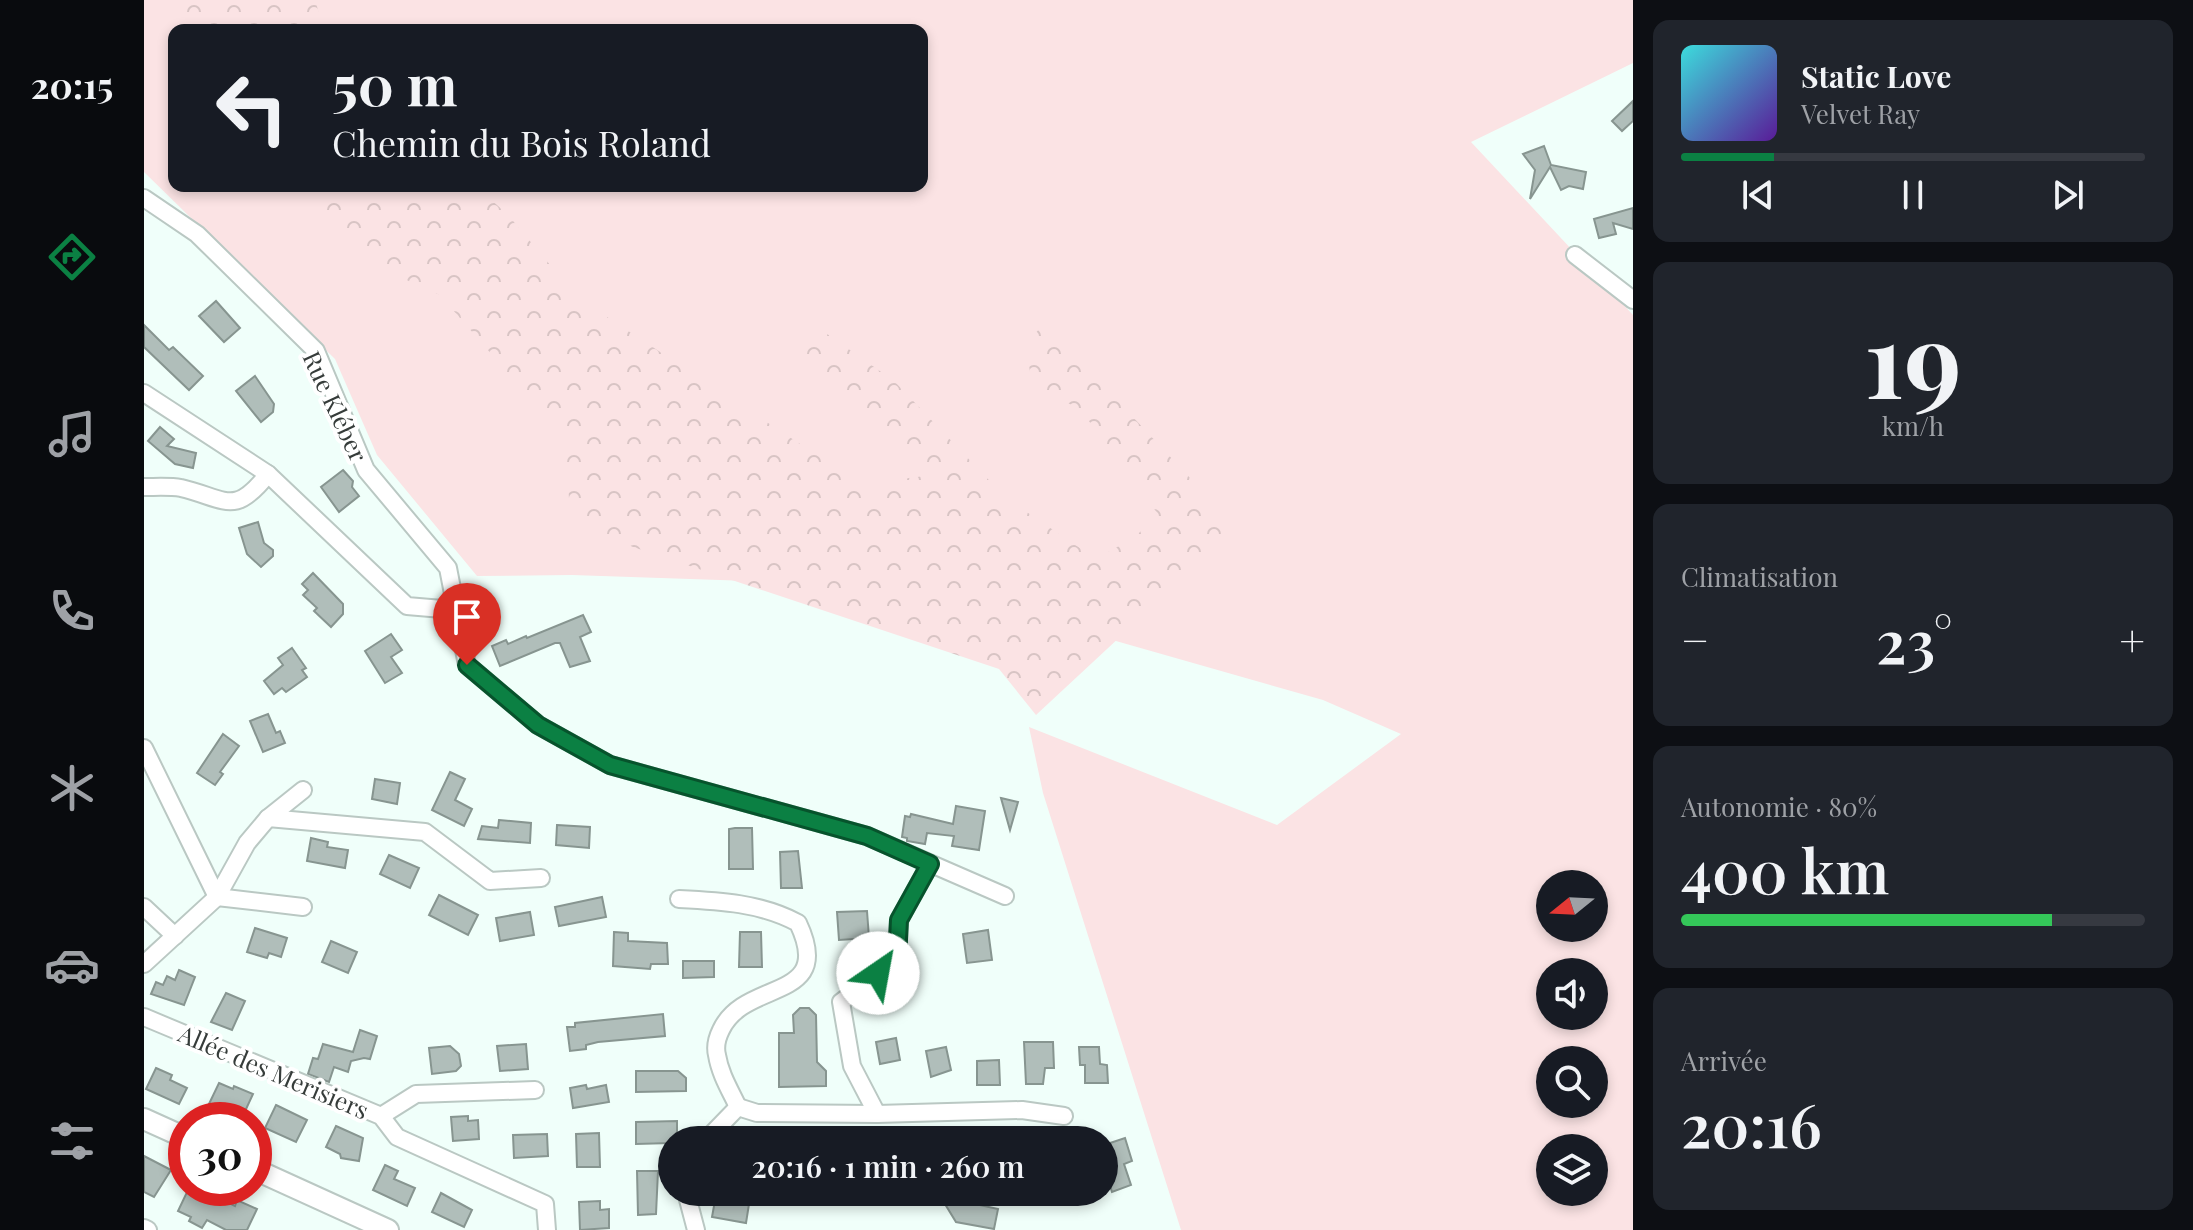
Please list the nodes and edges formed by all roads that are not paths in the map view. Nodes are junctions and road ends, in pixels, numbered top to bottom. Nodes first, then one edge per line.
1 (144, 198) edge
2 (1575, 255) dead end
3 (1633, 300) edge
4 (144, 393) edge
5 (268, 474) junction
6 (144, 487) edge
7 (454, 610) junction
8 (144, 748) edge
9 (303, 790) dead end
10 (268, 818) junction
11 (930, 864) junction
12 (541, 878) dead end
13 (1005, 896) dead end
14 (217, 897) junction
15 (679, 899) dead end
16 (144, 907) edge
17 (303, 907) dead end
18 (175, 936) junction
19 (144, 964) edge
20 (144, 1017) edge
21 (535, 1090) dead end
22 (738, 1107) junction
23 (877, 1114) junction
24 (381, 1116) junction
25 (1064, 1116) dead end
26 (144, 1119) edge
27 (720, 1126) edge
28 (168, 1130) edge
29 (272, 1177) edge
30 (690, 1206) edge
31 (388, 1230) edge
32 (547, 1230) edge
33 (696, 1230) edge

1 - 7 street, Rue Kléber
2 - 3 street
4 - 5 street
5 - 6 street
5 - 7 street
7 - 11 street, Rue Kléber
8 - 14 street
9 - 10 street
10 - 12 street
10 - 14 street
11 - 13 street
11 - 23 street
14 - 17 street
14 - 18 street
15 - 22 street
16 - 18 street
18 - 19 street
20 - 24 street, Allée des Merisiers
21 - 24 street
22 - 23 street
22 - 27 street
23 - 25 street
24 - 32 street, Allée des Merisiers
26 - 28 street
29 - 31 street
30 - 33 street

